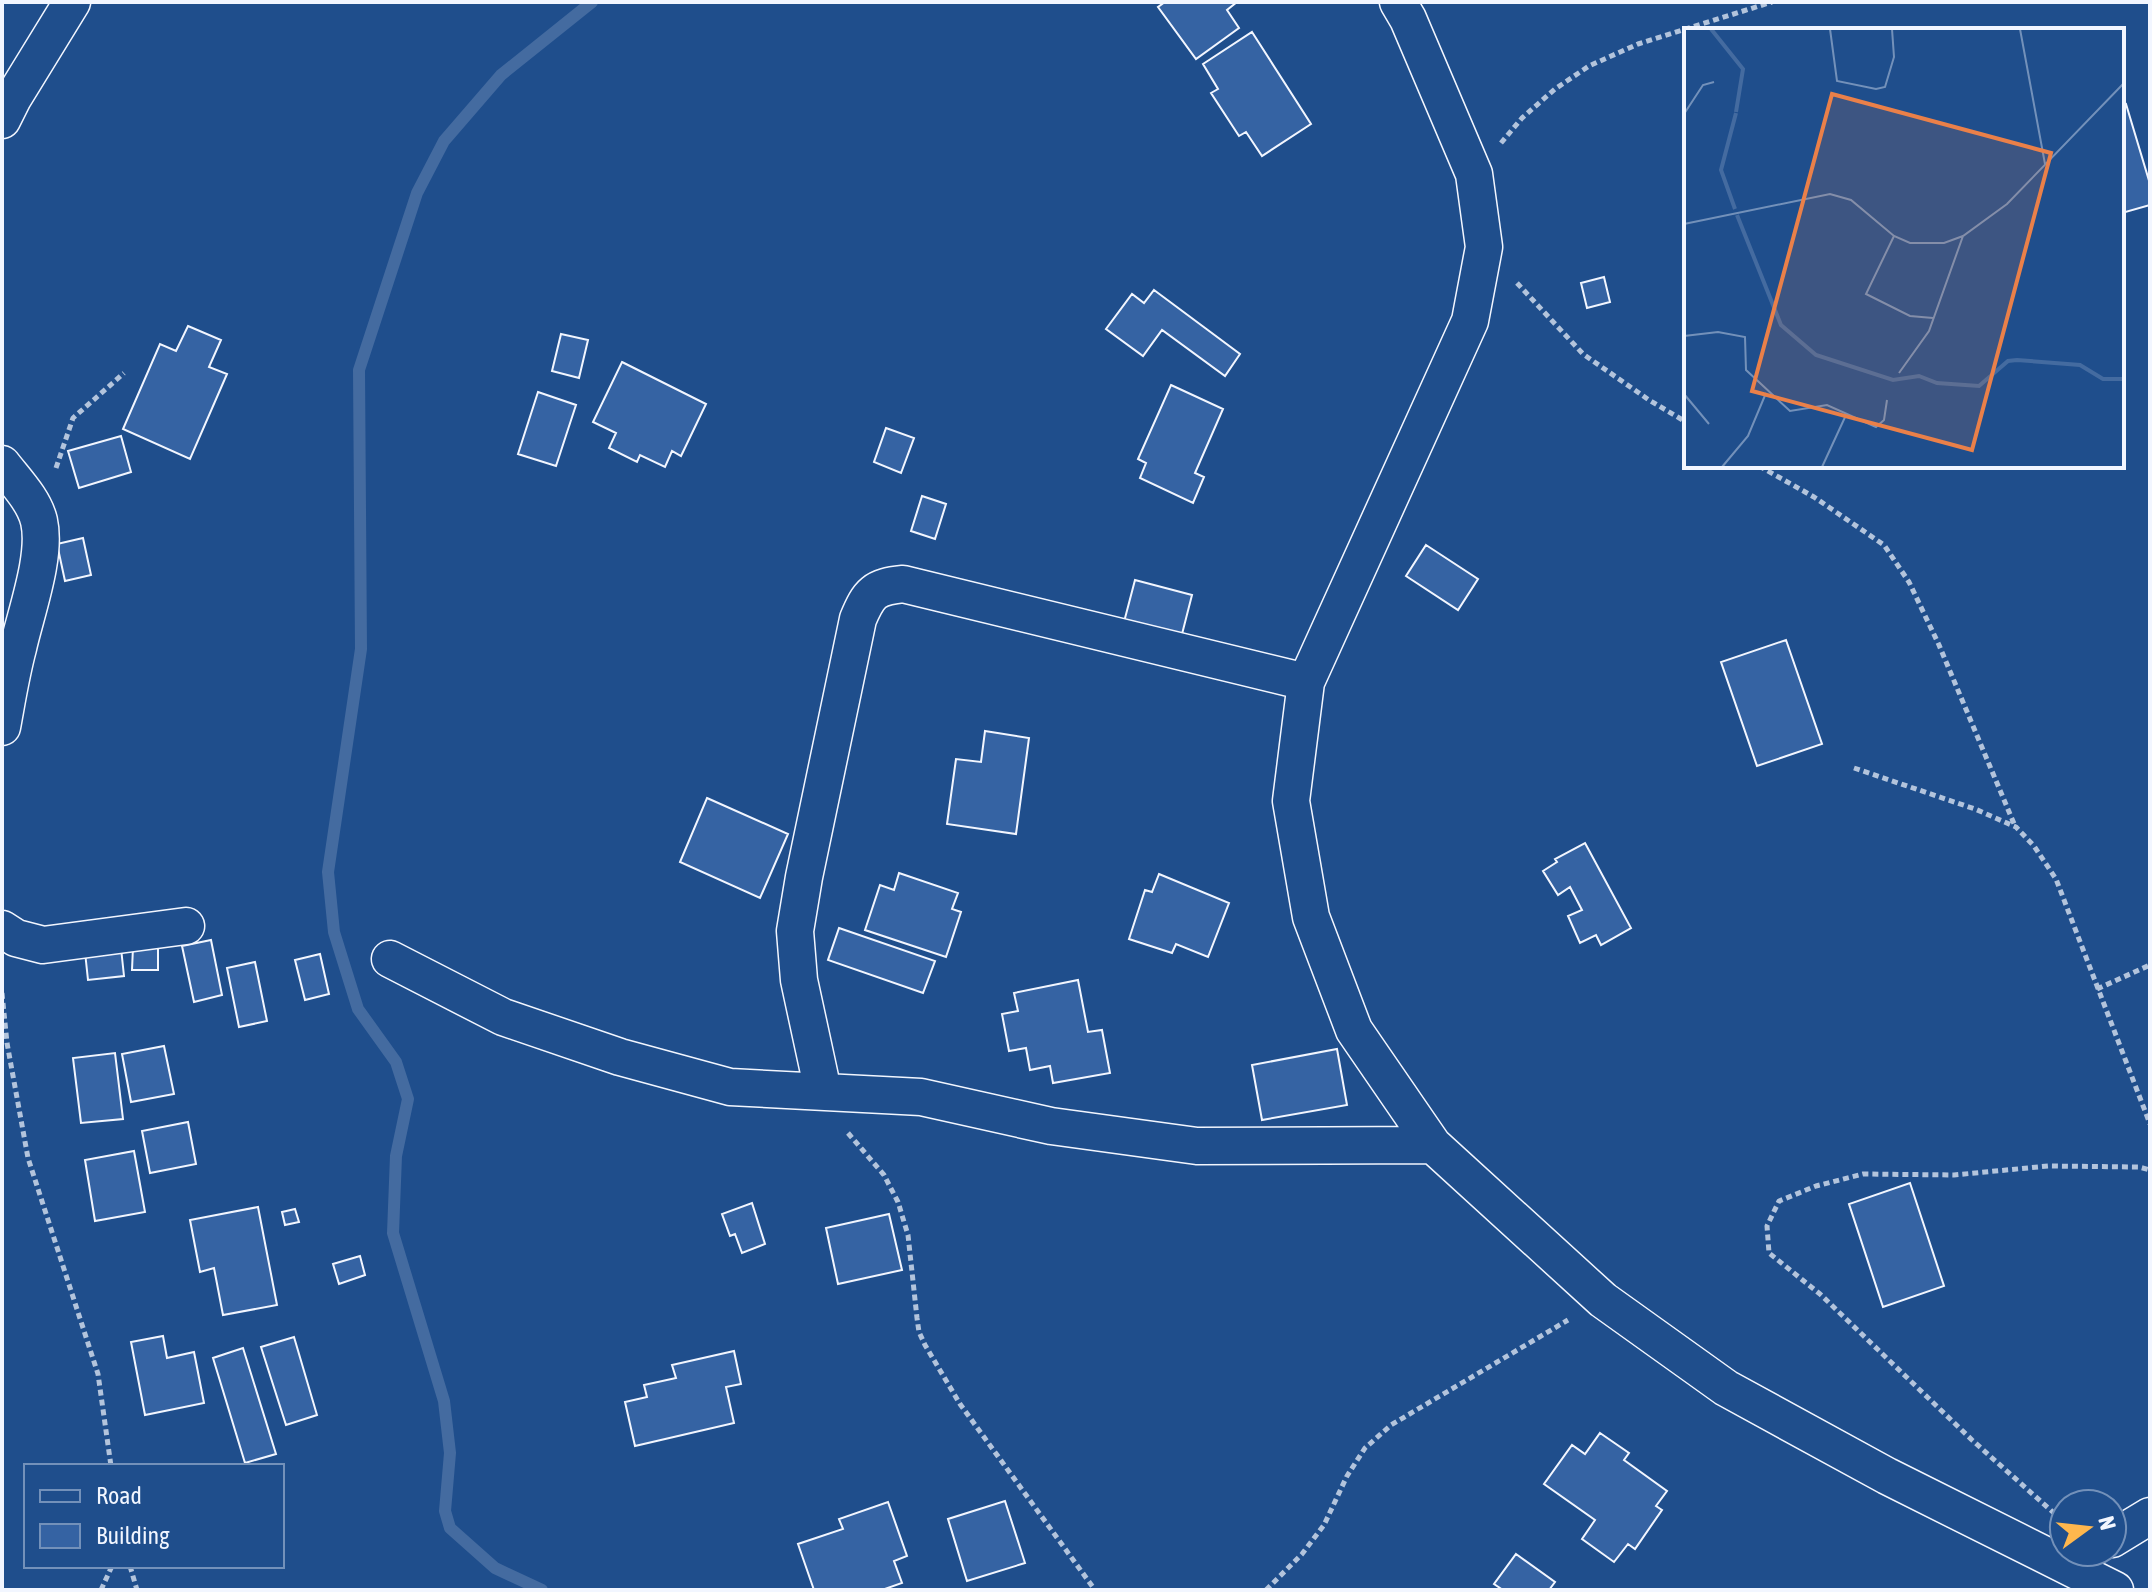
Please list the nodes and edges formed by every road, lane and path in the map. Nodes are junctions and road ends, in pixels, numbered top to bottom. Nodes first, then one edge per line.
1 (72, 2) edge
2 (1398, 2) edge
3 (1772, 2) edge
4 (1689, 28) edge
5 (1684, 30) edge
6 (6, 105) edge
7 (1474, 174) junction
8 (1484, 247) junction
9 (124, 373) dead end
10 (1684, 421) edge
11 (2, 464) edge
12 (1763, 468) edge
13 (38, 518) junction
14 (6, 675) edge
15 (1306, 682) junction
16 (2, 727) edge
17 (1854, 768) dead end
18 (2016, 827) junction
19 (186, 926) dead end
20 (2, 929) edge
21 (390, 959) dead end
22 (2150, 965) edge
23 (2097, 989) junction
24 (2, 993) edge
25 (823, 1091) junction
26 (2150, 1124) edge
27 (1433, 1145) junction
28 (2150, 1170) edge
29 (1603, 1300) junction
30 (111, 1464) edge
31 (2048, 1508) edge
32 (2150, 1516) edge
33 (2128, 1529) edge
34 (2048, 1546) edge
35 (111, 1568) edge
36 (131, 1568) edge
37 (2090, 1568) edge
38 (101, 1590) edge
39 (137, 1590) edge
40 (1095, 1590) edge
41 (1266, 1590) edge
42 (2115, 1590) edge

1 - 6 street
2 - 7 street
3 - 4 path
5 - 7 path
7 - 8 street
8 - 10 path
8 - 15 street
9 - 13 path
11 - 13 street
12 - 18 path
13 - 14 street
14 - 16 street
15 - 25 street
15 - 27 street
17 - 18 path
18 - 23 path
19 - 20 street
21 - 25 street
22 - 23 path
23 - 26 path
24 - 30 path
25 - 27 street
25 - 40 path
27 - 29 street
28 - 31 path
29 - 34 street
29 - 41 path
32 - 33 street
35 - 38 path
36 - 39 path
37 - 42 street

